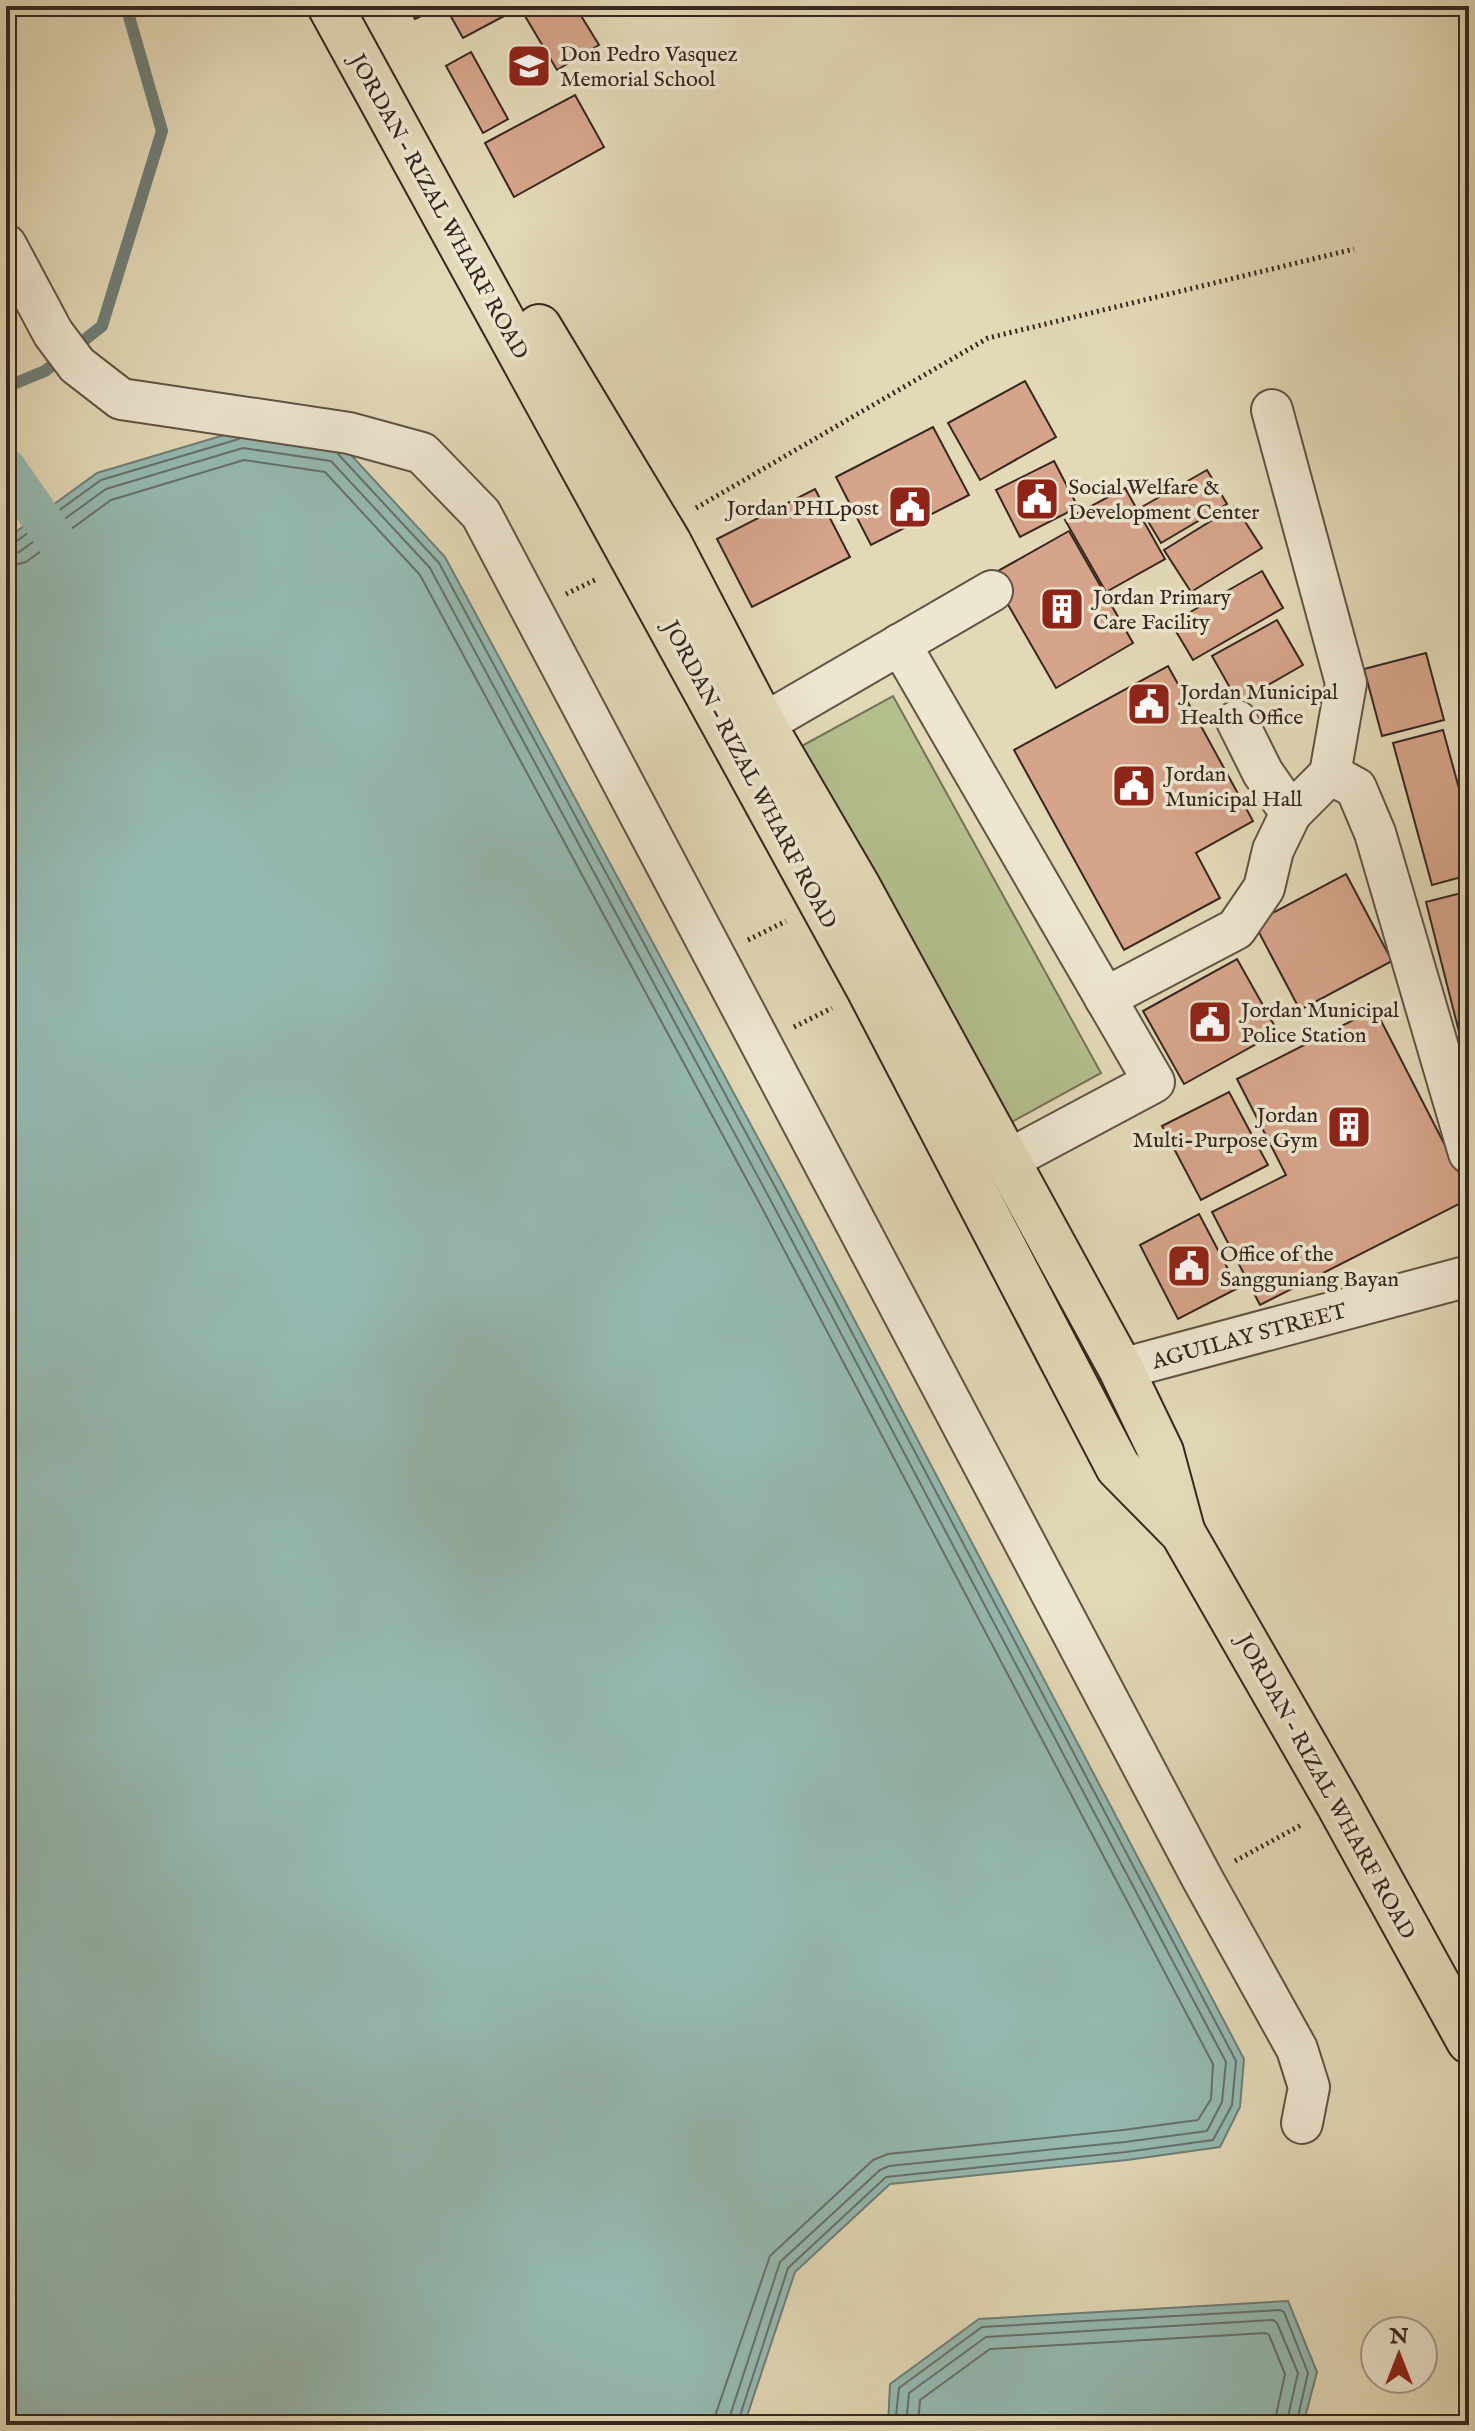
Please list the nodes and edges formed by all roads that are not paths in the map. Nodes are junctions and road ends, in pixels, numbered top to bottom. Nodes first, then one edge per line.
1 (330, 6) edge
2 (362, 6) edge
3 (6, 245) edge
4 (1272, 410) dead end
5 (992, 591) dead end
6 (900, 644) junction
7 (1237, 721) dead end
8 (763, 724) junction
9 (1330, 774) junction
10 (1291, 813) junction
11 (1105, 998) junction
12 (1469, 1153) edge
13 (1008, 1160) junction
14 (1469, 1276) edge
15 (1121, 1369) junction
16 (1183, 1533) junction
17 (1469, 2041) edge
18 (1302, 2123) dead end

1 - 16 main road, JORDAN – RIZAL WHARF ROAD
2 - 8 main road, JORDAN – RIZAL WHARF ROAD
3 - 18 street
4 - 9 street
5 - 6 street
6 - 8 street
6 - 11 street
7 - 10 street
8 - 13 main road, JORDAN – RIZAL WHARF ROAD
9 - 10 street
9 - 12 street
10 - 11 street
11 - 13 street
13 - 15 main road, JORDAN – RIZAL WHARF ROAD
14 - 15 street, AGUILAY STREET
15 - 16 main road, JORDAN – RIZAL WHARF ROAD
16 - 17 main road, JORDAN – RIZAL WHARF ROAD

